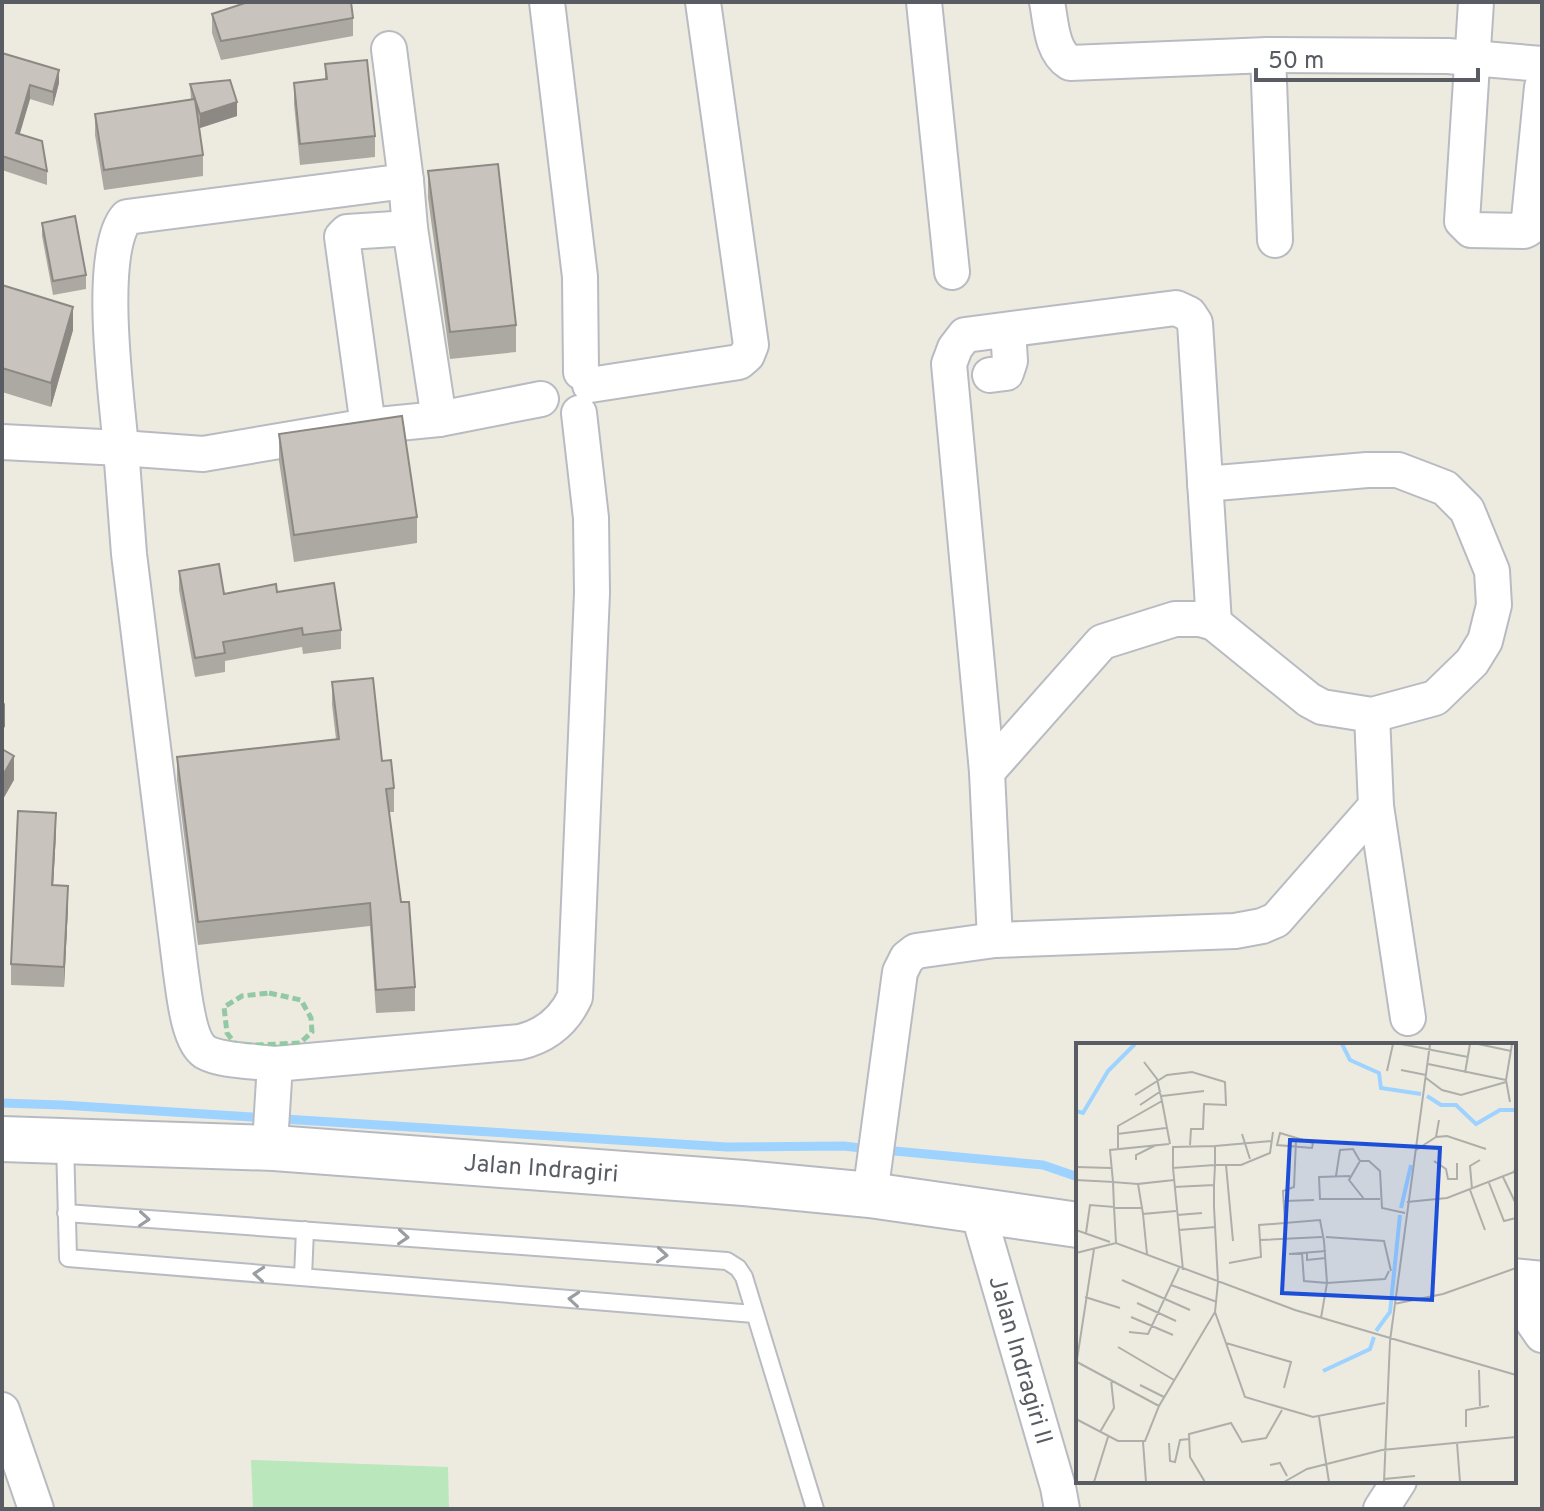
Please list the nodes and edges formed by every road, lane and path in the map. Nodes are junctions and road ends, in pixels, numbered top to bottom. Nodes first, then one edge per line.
1 (547, 2) edge
2 (703, 2) edge
3 (924, 2) edge
4 (1047, 2) edge
5 (1476, 2) edge
6 (389, 49) dead end
7 (1268, 55) junction
8 (1473, 59) junction
9 (1542, 64) edge
10 (1542, 87) edge
11 (406, 181) junction
12 (410, 228) junction
13 (1275, 240) dead end
14 (952, 272) dead end
15 (1008, 330) junction
16 (990, 375) dead end
17 (583, 390) junction
18 (439, 419) junction
19 (368, 426) junction
20 (2, 442) edge
21 (121, 448) junction
22 (1205, 484) junction
23 (1214, 623) junction
24 (1372, 715) junction
25 (987, 772) junction
26 (1376, 806) junction
27 (995, 940) junction
28 (301, 1000) joint
29 (1408, 1018) dead end
30 (274, 1067) junction
31 (272, 1138) junction
32 (2, 1139) edge
33 (65, 1142) junction
34 (872, 1182) junction
35 (978, 1212) junction
36 (66, 1213) junction
37 (1076, 1225) edge
38 (305, 1230) junction
39 (303, 1277) junction
40 (1516, 1281) edge
41 (1542, 1284) edge
42 (1516, 1297) edge
43 (754, 1314) junction
44 (1542, 1335) edge
45 (2, 1410) edge
46 (1398, 1483) edge
47 (36, 1509) edge
48 (815, 1509) edge
49 (1062, 1509) edge
50 (1381, 1509) edge

1 - 17 street
2 - 17 street
3 - 14 street
4 - 7 street
5 - 8 street
6 - 11 street
7 - 8 street
7 - 13 street
8 - 9 street
8 - 10 street
11 - 12 street
11 - 21 street
12 - 18 street
12 - 19 street
15 - 16 street
15 - 22 street
15 - 25 street
17 - 18 street
17 - 30 street
18 - 19 street
19 - 21 street
20 - 21 street
21 - 30 street
22 - 23 street
22 - 24 street
23 - 24 street
23 - 25 street
24 - 26 street
25 - 27 street
26 - 27 street
26 - 29 street
27 - 34 street
28 - 28 path
30 - 31 street
31 - 33 street, Jalan Indragiri
31 - 34 street, Jalan Indragiri
32 - 33 street, Jalan Indragiri
33 - 36 lane
34 - 35 street, Jalan Indragiri
35 - 37 street, Jalan Indragiri
35 - 49 street, Jalan Indragiri II
36 -> 38 lane
39 -> 36 lane
38 - 39 lane
38 -> 43 lane
43 -> 39 lane
40 - 41 street
42 - 44 street
43 - 48 lane
45 - 47 street
46 - 50 street

